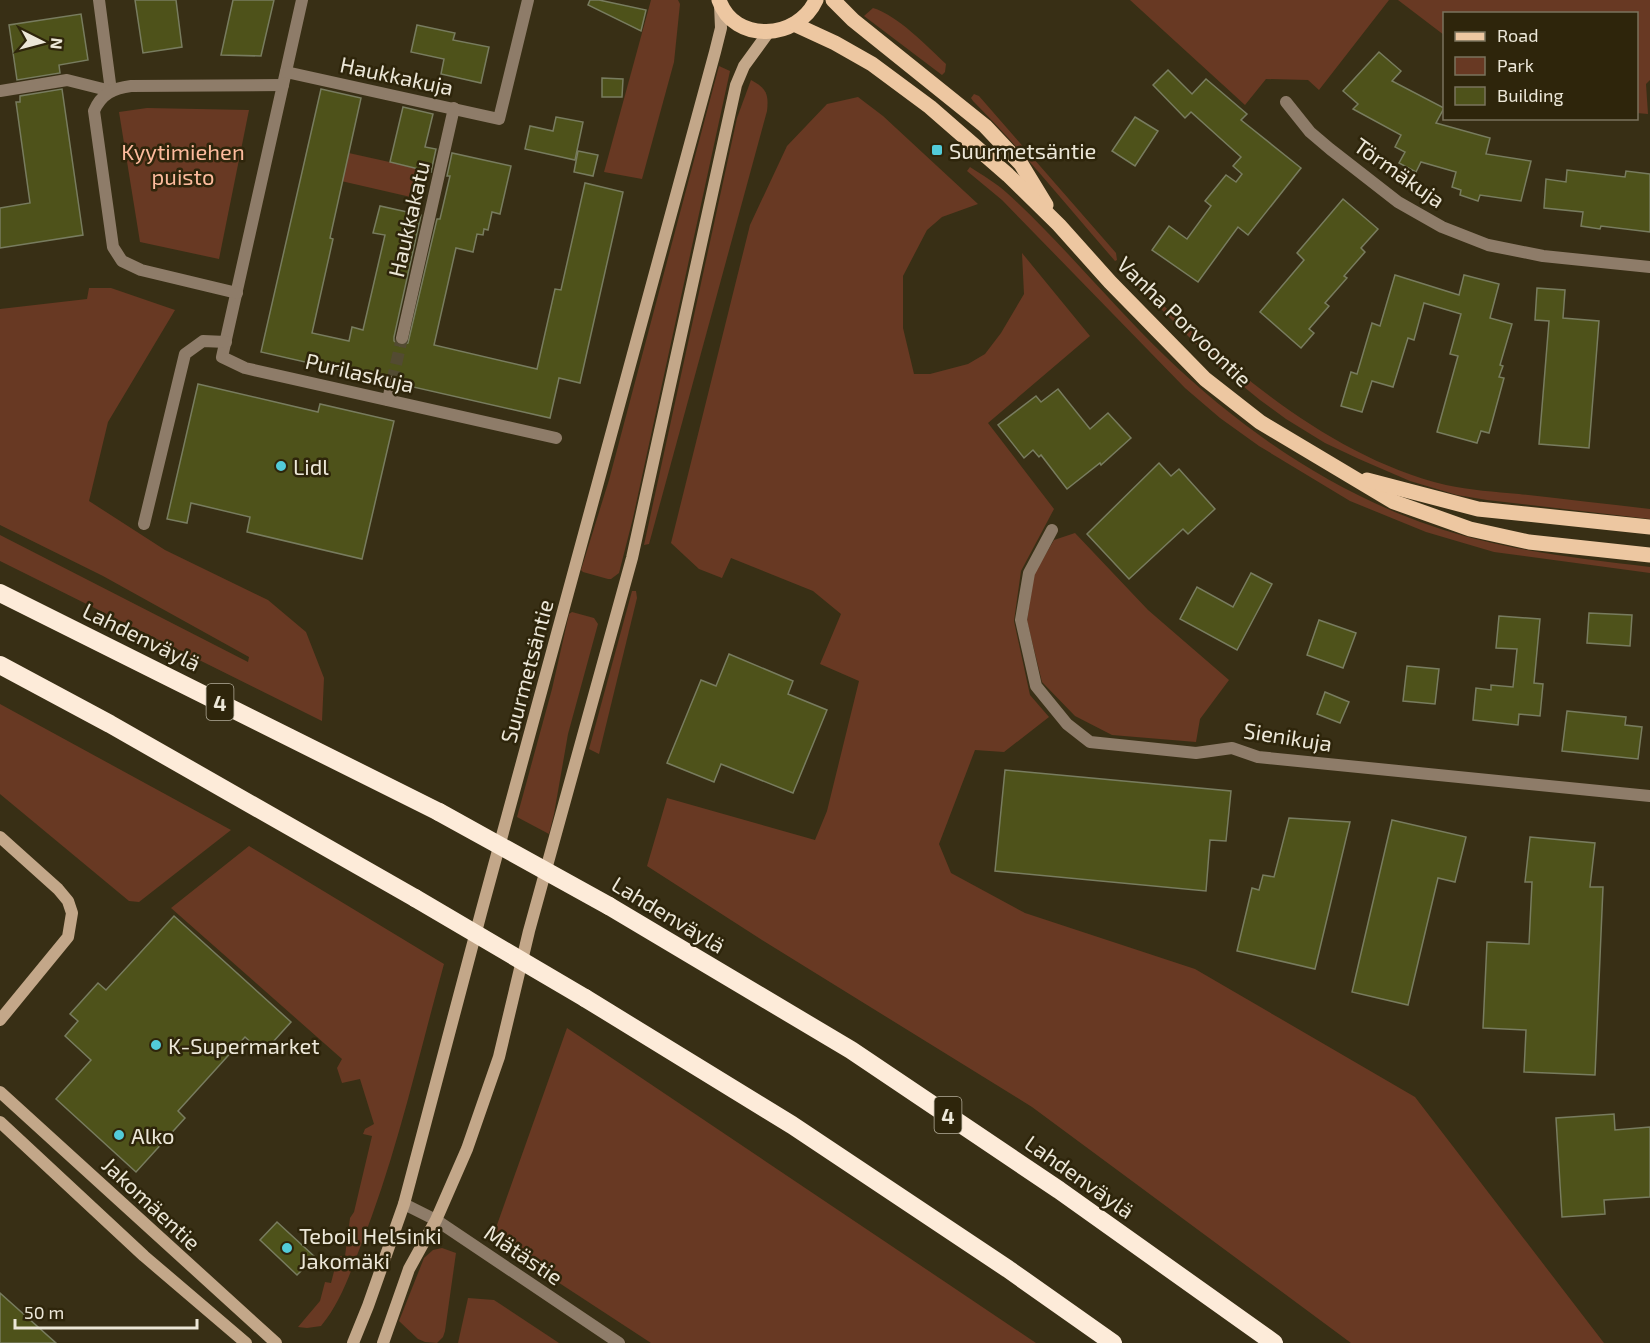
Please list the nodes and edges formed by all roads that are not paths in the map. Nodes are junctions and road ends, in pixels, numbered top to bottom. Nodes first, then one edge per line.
1 (99, 0) edge
2 (302, 0) edge
3 (528, 0) edge
4 (816, 0) edge
5 (833, 0) edge
6 (719, 2) edge
7 (796, 25) junction
8 (768, 33) junction
9 (286, 72) junction
10 (283, 85) junction
11 (0, 91) edge
12 (111, 91) junction
13 (1286, 102) dead end
14 (454, 108) junction
15 (1059, 225) junction
16 (1650, 267) edge
17 (237, 293) junction
18 (402, 338) tunnel mouth
19 (226, 342) junction
20 (392, 382) tunnel mouth
21 (388, 400) junction
22 (556, 438) dead end
23 (1350, 475) junction
24 (144, 524) dead end
25 (1650, 527) edge
26 (1052, 530) dead end
27 (1650, 555) edge
28 (0, 593) edge
29 (0, 665) edge
30 (1650, 796) edge
31 (0, 837) edge
32 (0, 1020) edge
33 (0, 1092) edge
34 (0, 1122) edge
35 (404, 1204) junction
36 (436, 1220) junction
37 (246, 1343) edge
38 (276, 1343) edge
39 (353, 1343) edge
40 (383, 1343) edge
41 (619, 1343) edge
42 (1113, 1343) edge
43 (1274, 1343) edge

1 - 12 street
2 - 9 street
3 - 14 street, Haukkakuja
4 - 7 main road
5 - 15 main road, Vanha Porvoontie
6 - 8 main road
6 - 35 main road, Suurmetsäntie
7 - 8 main road
7 - 15 main road, Vanha Porvoontie
8 - 36 main road
9 - 10 street
9 - 14 street, Haukkakuja
10 - 12 street
10 - 17 street
11 - 12 street
12 - 17 street
13 - 16 street, Törmäkuja
14 - 18 street, Haukkakatu
15 - 23 main road, Vanha Porvoontie
17 - 19 street
19 - 21 street, Purilaskuja
19 - 24 street
20 - 21 street
21 - 22 street, Purilaskuja
23 - 25 main road, Vanha Porvoontie
23 - 27 main road, Vanha Porvoontie
26 - 30 street, Sienikuja
28 - 43 highway, Lahdenväylä / 4, bridge
29 - 42 highway, bridge
31 - 32 main road
33 - 38 main road, Jakomäentie
34 - 37 main road, Jakomäentie
35 - 36 street, Mätästie
35 - 39 main road, Suurmetsäntie
36 - 40 main road
36 - 41 street, Mätästie

